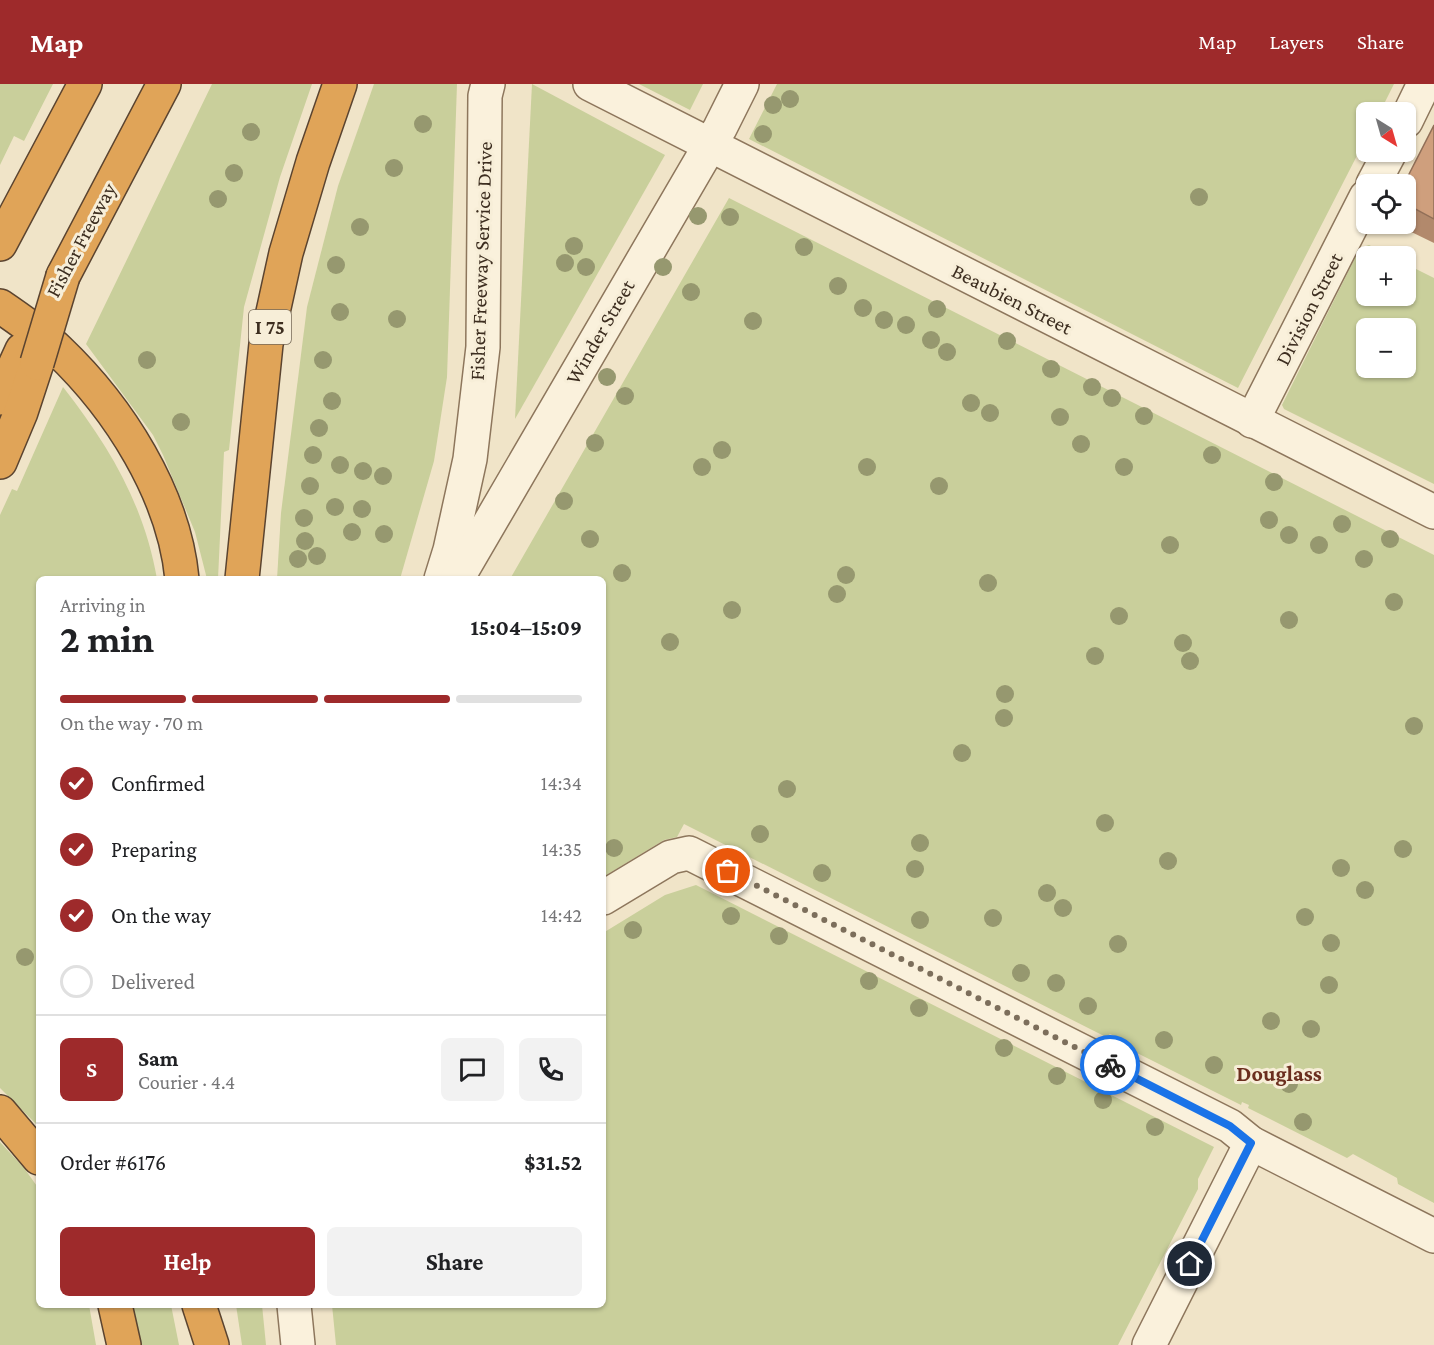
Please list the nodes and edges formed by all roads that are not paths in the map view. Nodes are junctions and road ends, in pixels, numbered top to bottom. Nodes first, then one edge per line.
1 (85, 84) edge
2 (164, 84) edge
3 (340, 84) edge
4 (488, 84) edge
5 (590, 84) edge
6 (742, 84) edge
7 (1424, 84) edge
8 (1415, 102) edge
9 (709, 145) junction
10 (1356, 217) edge
11 (0, 244) edge
12 (0, 306) edge
13 (29, 356) junction
14 (0, 398) edge
15 (1252, 421) junction
16 (0, 462) edge
17 (1434, 512) edge
18 (182, 576) edge
19 (242, 576) edge
20 (442, 576) edge
21 (459, 576) edge
22 (606, 896) edge
23 (0, 1112) edge
24 (1251, 1143) junction
25 (36, 1154) edge
26 (1434, 1236) edge
27 (116, 1308) edge
28 (294, 1308) edge
29 (124, 1345) edge
30 (298, 1345) edge
31 (1149, 1345) edge

1 - 11 highway
2 - 13 highway, Fisher Freeway, bridge
3 - 19 highway, I 75
4 - 20 street, Fisher Freeway Service Drive
5 - 9 street, Beaubien Street
6 - 9 street, Winder Street
7 - 8 street
9 - 15 street, Beaubien Street
9 - 21 street, Winder Street
10 - 15 street, Division Street
12 - 18 highway
13 - 14 highway
13 - 16 highway
15 - 17 street, Beaubien Street
22 - 24 street
23 - 25 highway
24 - 26 street
24 - 31 street
27 - 29 highway
28 - 30 street

